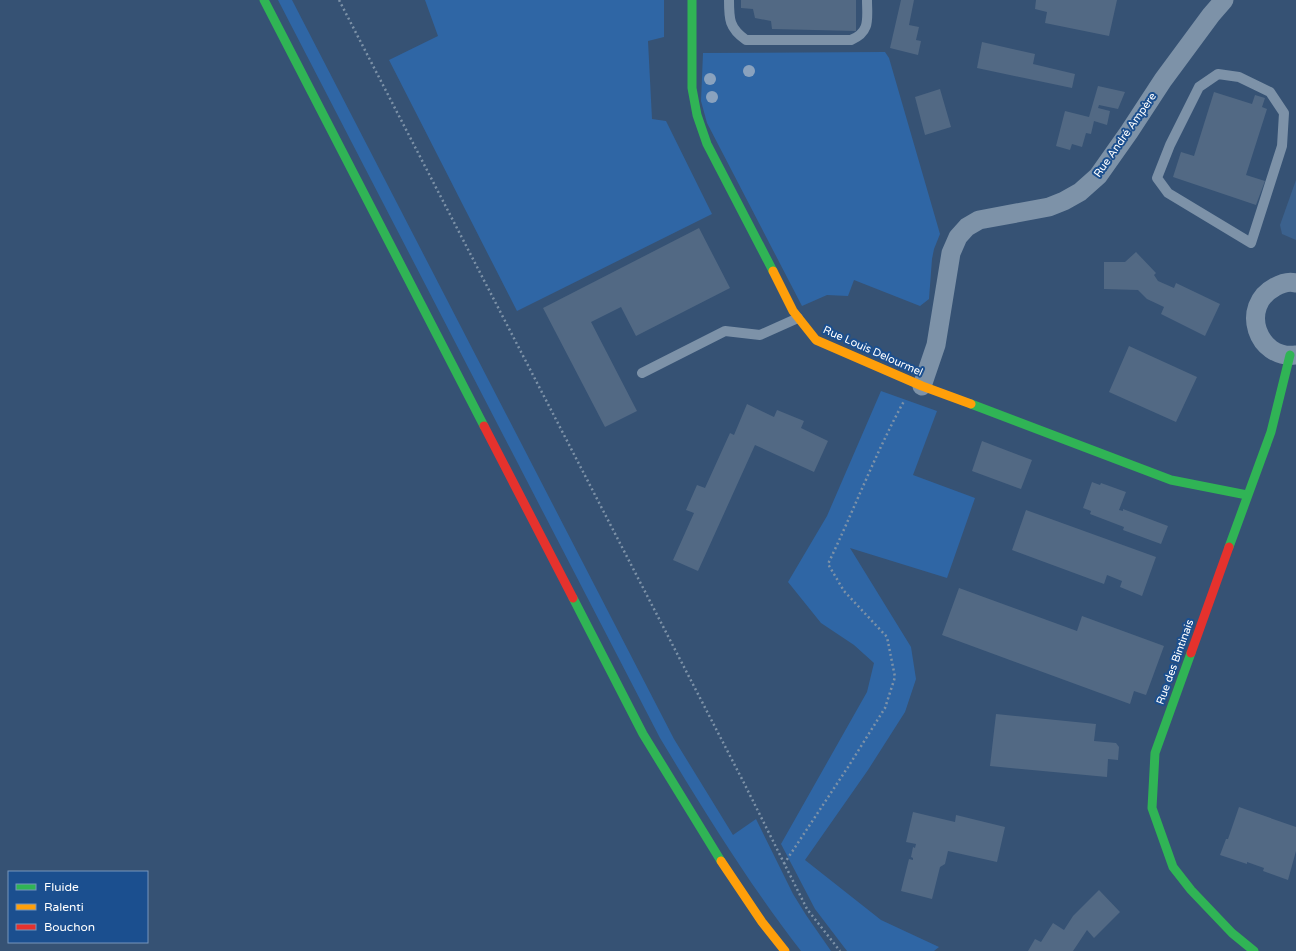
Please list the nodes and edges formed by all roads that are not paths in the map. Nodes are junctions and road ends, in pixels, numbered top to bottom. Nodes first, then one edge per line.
1 (264, 0) edge
2 (692, 0) edge
3 (729, 0) edge
4 (867, 0) edge
5 (1224, 0) edge
6 (1251, 243) joint
7 (1296, 283) edge
8 (798, 318) junction
9 (1293, 355) edge
10 (642, 373) dead end
11 (916, 383) junction
12 (1248, 496) junction
13 (785, 951) edge
14 (1254, 951) edge

1 - 13 street
2 - 8 street, Rue Louis Delourmel
3 - 4 lane
5 - 11 street, Rue André Ampère
6 - 6 lane
7 - 9 street
8 - 10 lane
8 - 11 street, Rue Louis Delourmel
9 - 12 street, Rue des Bintinais
11 - 12 street, Rue Louis Delourmel
12 - 14 street, Rue des Bintinais

